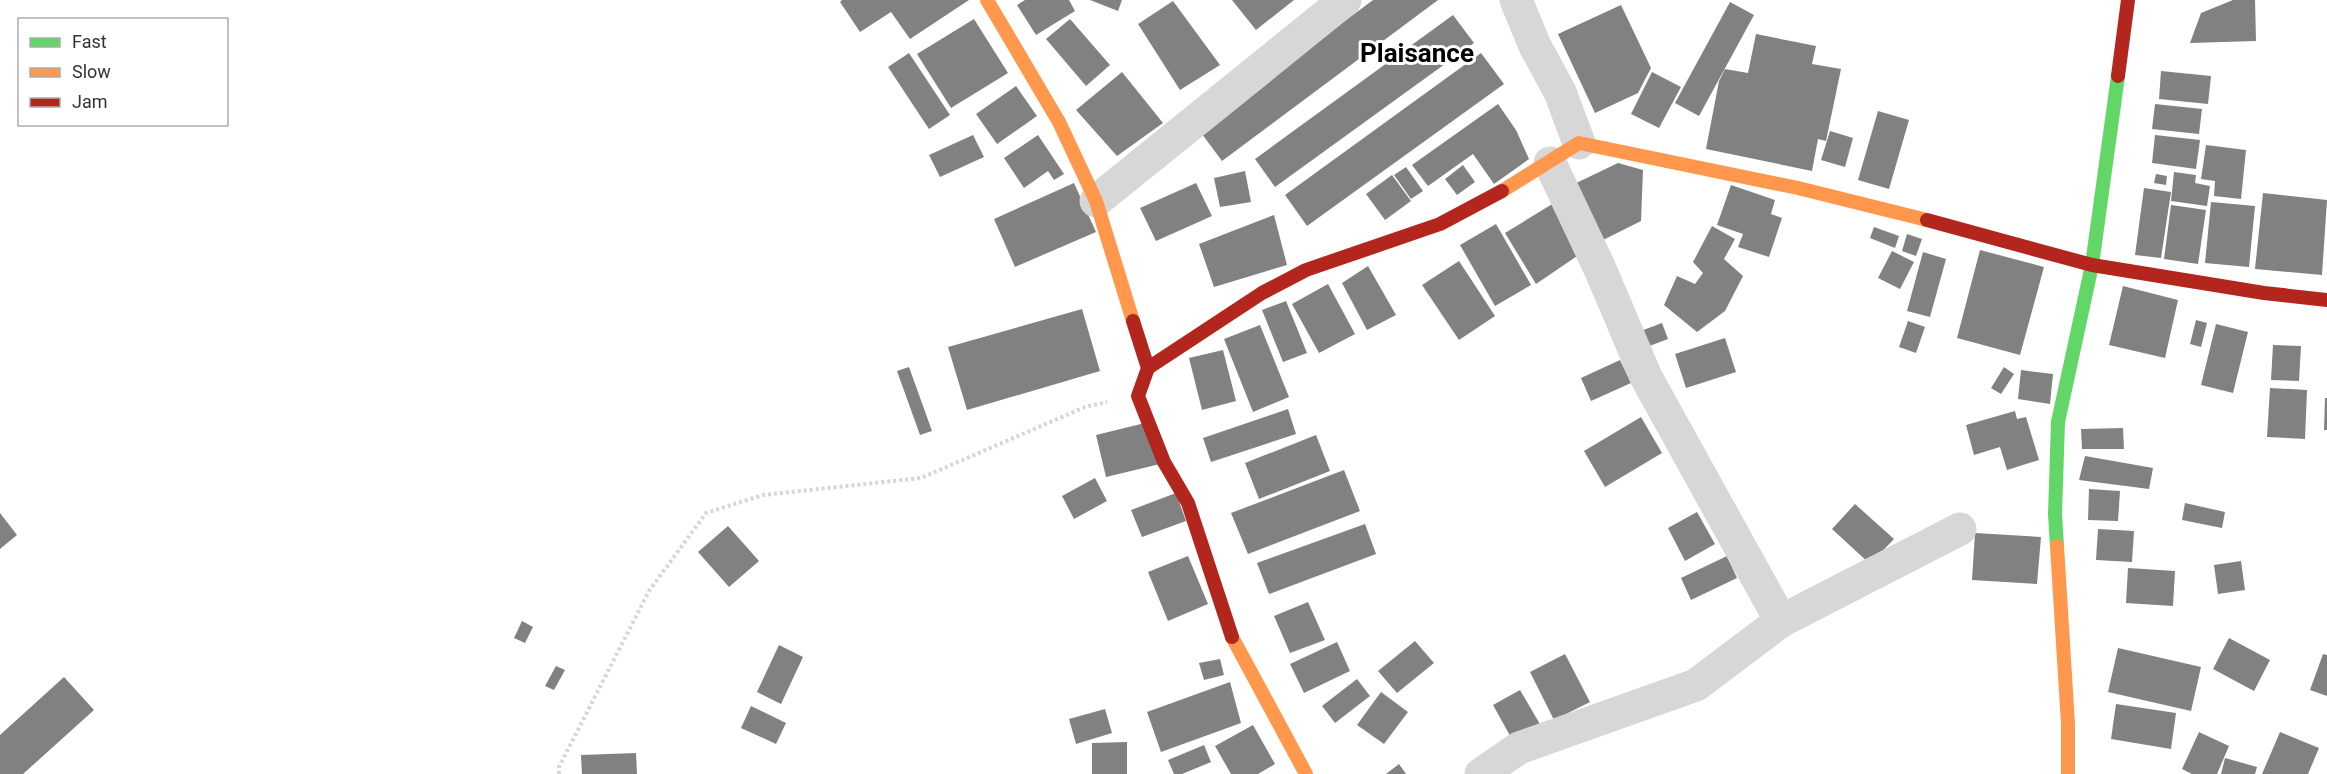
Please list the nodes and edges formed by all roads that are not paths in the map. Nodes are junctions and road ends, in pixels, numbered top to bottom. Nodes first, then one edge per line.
1 (987, 0) edge
2 (1345, 0) edge
3 (1516, 0) edge
4 (2128, 0) edge
5 (1579, 143) junction
6 (1550, 163) junction
7 (1096, 201) junction
8 (2092, 265) junction
9 (2327, 300) edge
10 (1148, 368) junction
11 (1960, 529) dead end
12 (1781, 621) junction
13 (1306, 774) edge
14 (1481, 774) edge
15 (2068, 774) edge

1 - 7 street
2 - 7 street
3 - 5 street
4 - 8 street
5 - 6 street
5 - 8 street
6 - 10 street
6 - 12 street
7 - 10 street
8 - 9 street
8 - 15 street
10 - 13 street
11 - 12 street
12 - 14 street

